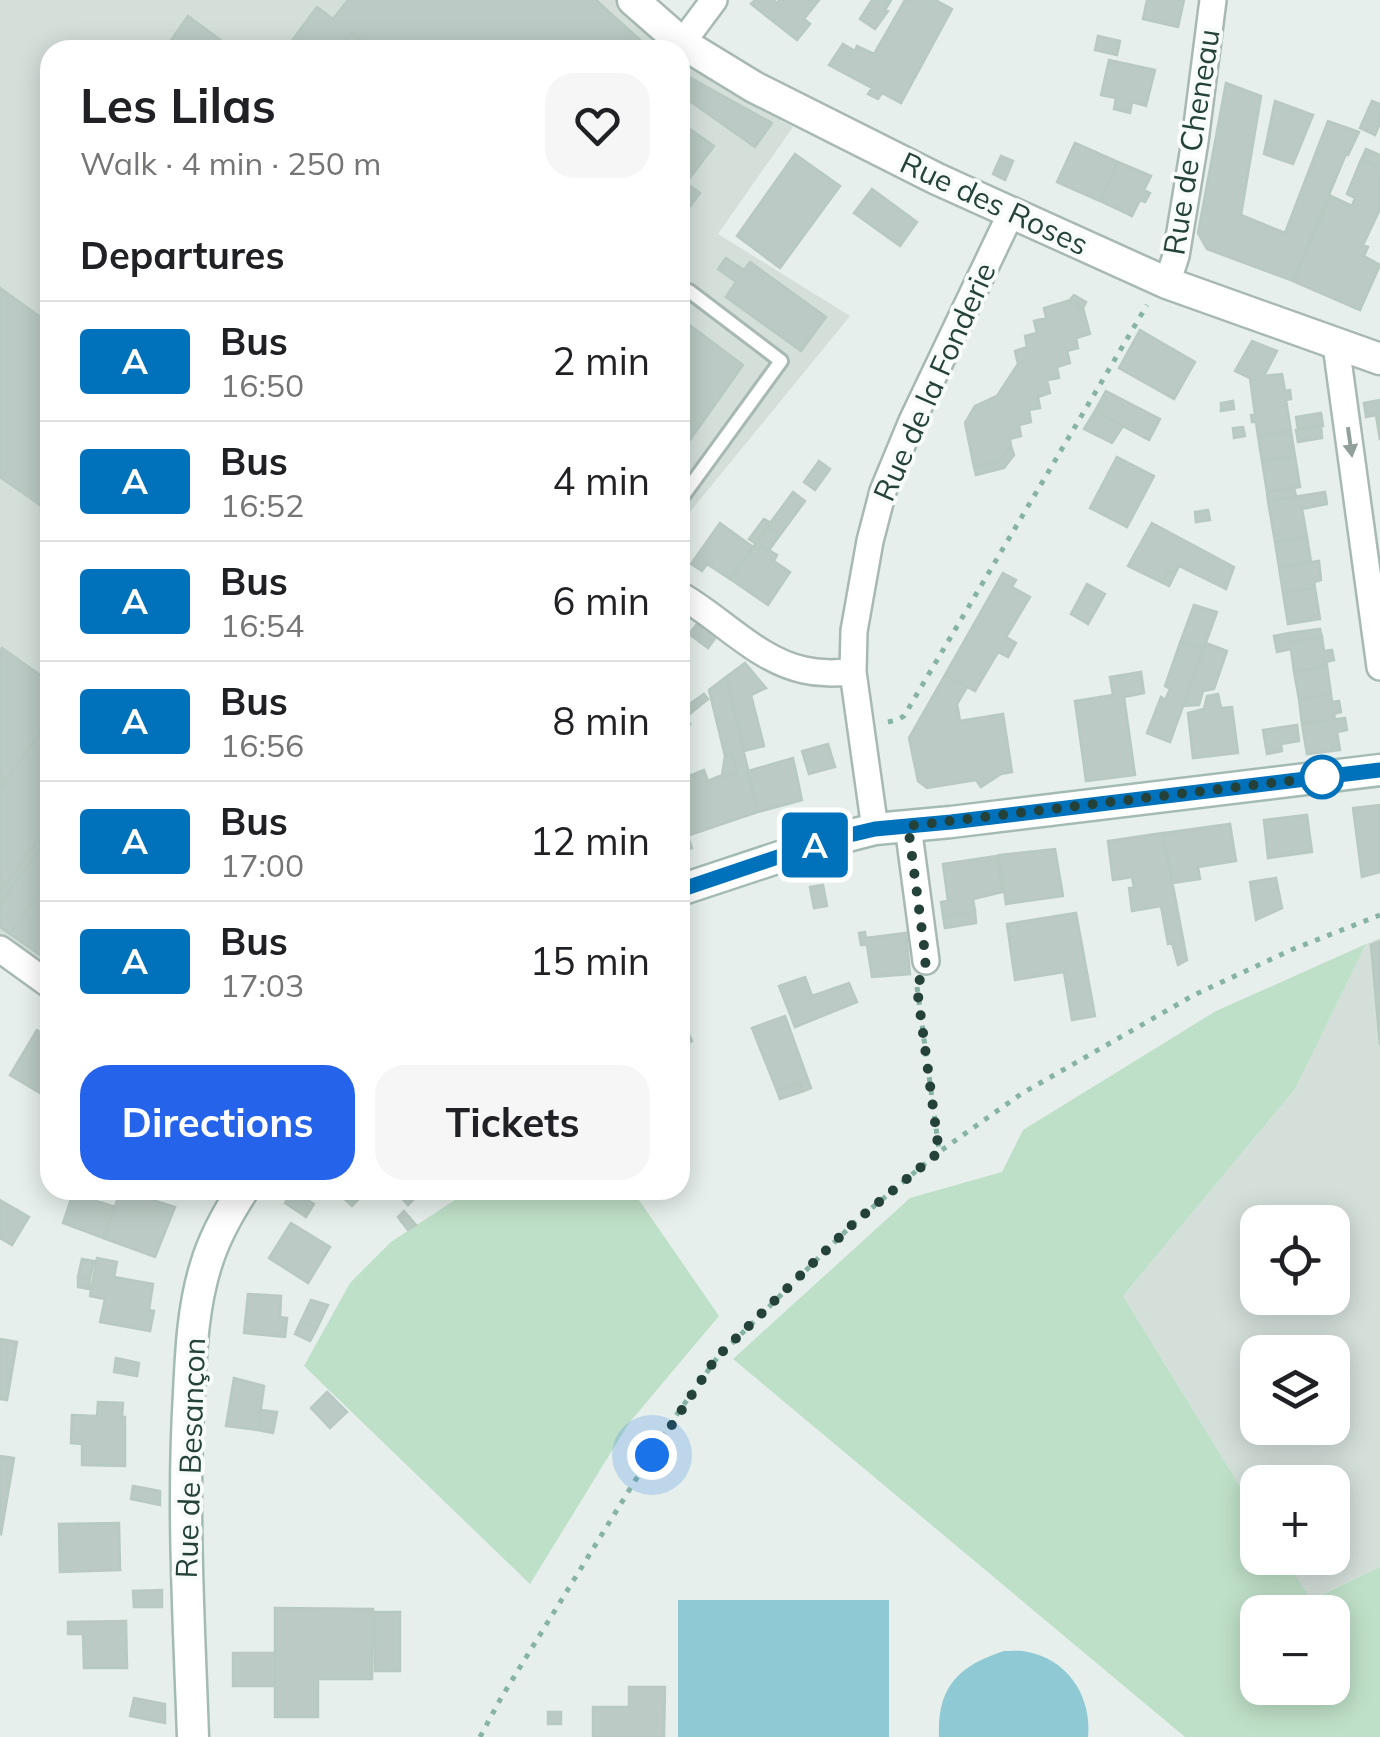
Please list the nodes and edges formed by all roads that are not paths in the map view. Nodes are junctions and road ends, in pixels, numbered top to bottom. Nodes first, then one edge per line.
1 (633, 0) edge
2 (714, 0) edge
3 (1213, 0) edge
4 (679, 40) edge
5 (684, 40) edge
6 (690, 48) edge
7 (1011, 213) junction
8 (1167, 283) junction
9 (690, 292) edge
10 (1336, 345) junction
11 (1380, 359) edge
12 (690, 486) edge
13 (690, 602) edge
14 (1380, 667) edge
15 (852, 672) junction
16 (1380, 770) edge
17 (908, 826) junction
18 (875, 829) junction
19 (690, 887) edge
20 (0, 949) edge
21 (926, 961) road end
22 (40, 978) edge
23 (237, 1200) edge
24 (193, 1737) edge

1 - 4 main road, Rue des Roses
2 - 5 street
3 - 8 street, Rue de Cheneau
6 - 7 main road, Rue des Roses
7 - 8 main road, Rue des Roses
7 - 15 street, Rue de la Fonderie
8 - 10 main road, Rue des Roses
9 - 12 lane
10 - 11 main road, Rue des Roses
10 -> 14 street
13 - 15 street
15 - 18 street, Rue de la Fonderie
16 - 17 main road
17 - 18 main road
17 - 21 street
18 - 19 main road
20 - 22 street
23 - 24 main road, Rue de Besançon

